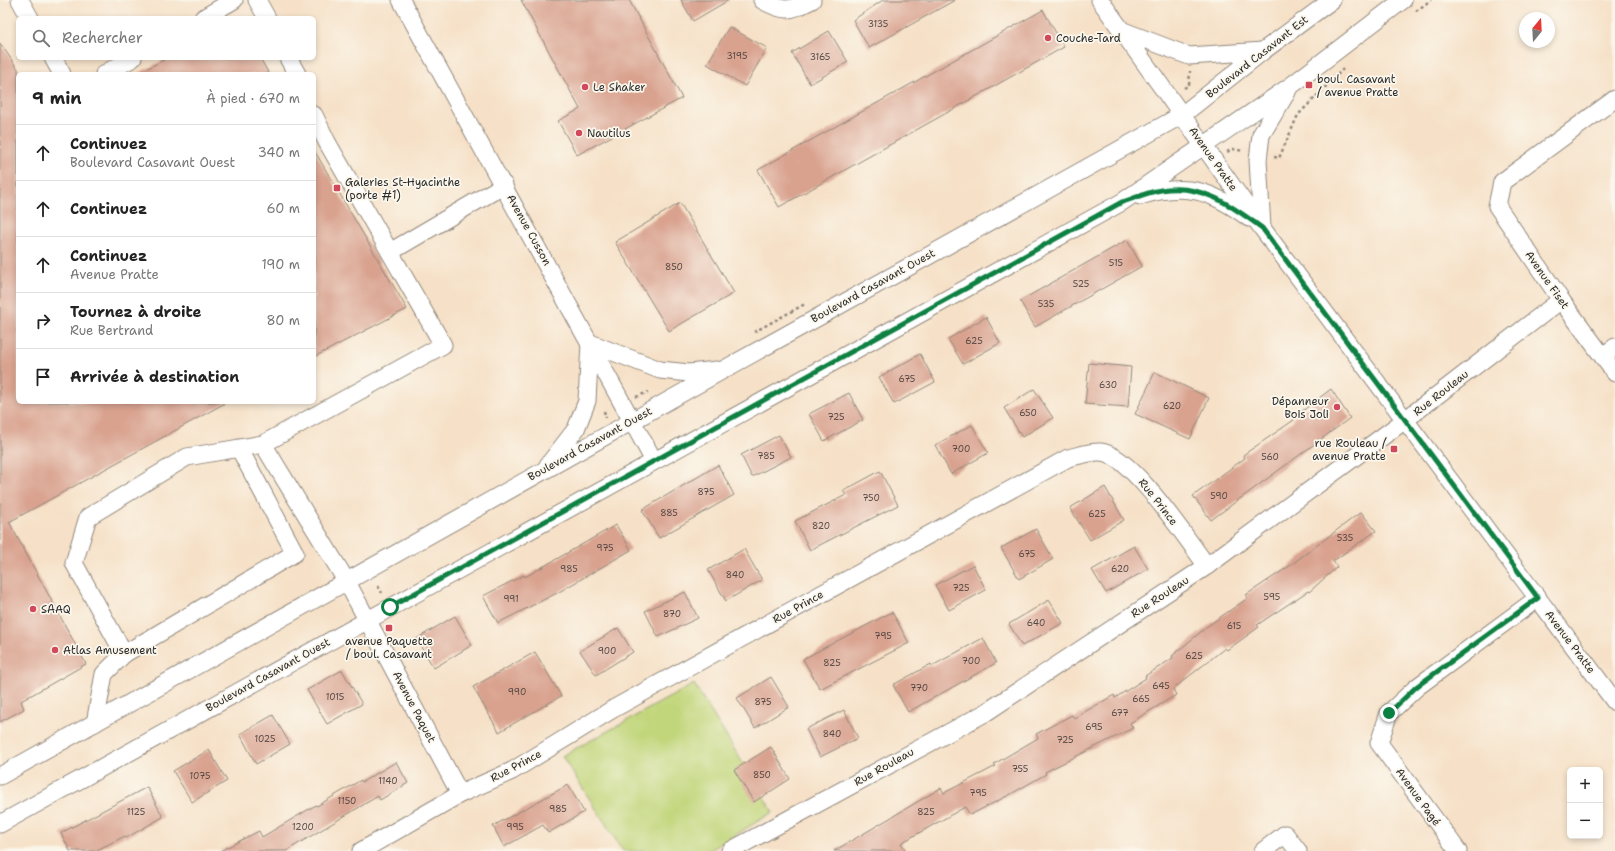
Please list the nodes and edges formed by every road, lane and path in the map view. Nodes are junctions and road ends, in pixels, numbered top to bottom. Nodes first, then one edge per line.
1 (20, 0) edge
2 (234, 0) edge
3 (257, 0) edge
4 (401, 0) edge
5 (762, 0) edge
6 (812, 0) edge
7 (1100, 0) edge
8 (1332, 0) edge
9 (1431, 0) edge
10 (1408, 7) edge
11 (29, 16) edge
12 (206, 16) edge
13 (266, 16) edge
14 (1122, 30) junction
15 (1263, 51) junction
16 (53, 60) edge
17 (129, 60) edge
18 (289, 60) edge
19 (1190, 64) dead end
20 (1346, 65) dead end
21 (61, 72) edge
22 (108, 72) edge
23 (296, 72) edge
24 (1292, 84) junction
25 (1184, 88) dead end
26 (1615, 99) edge
27 (1182, 115) junction
28 (316, 120) edge
29 (1204, 146) junction
30 (1233, 149) dead end
31 (1259, 154) junction
32 (504, 185) junction
33 (1122, 202) junction
34 (1262, 228) junction
35 (390, 252) junction
36 (1561, 300) junction
37 (590, 343) junction
38 (1609, 352) edge
39 (723, 370) junction
40 (1615, 373) edge
41 (633, 420) junction
42 (1405, 420) junction
43 (263, 444) junction
44 (239, 448) junction
45 (654, 461) junction
46 (543, 471) junction
47 (1207, 566) junction
48 (347, 582) junction
49 (378, 586) dead end
50 (382, 593) dead end
51 (1538, 598) junction
52 (367, 620) junction
53 (124, 654) junction
54 (1615, 702) edge
55 (95, 723) junction
56 (0, 776) edge
57 (460, 794) junction
58 (0, 824) edge
59 (361, 851) edge
60 (730, 851) edge
61 (1263, 851) edge
62 (1298, 851) edge
63 (1458, 851) edge

1 - 11 street
2 - 12 street
3 - 13 street
4 - 32 street, Avenue Cusson
5 - 6 street
7 - 14 street, Avenue Pratte
8 - 15 street, Boulevard Casavant Est
9 - 10 path
10 - 24 street
14 - 15 street
14 - 27 street, Avenue Pratte
15 - 27 street, Boulevard Casavant Est
16 - 21 street
17 - 22 street
18 - 23 street
19 - 25 path
20 - 31 path
24 - 29 street
24 - 31 street
26 - 36 street, Avenue Fiset
27 - 29 street, Avenue Pratte
27 - 39 street, Boulevard Casavant Ouest
28 - 35 street
29 - 33 street, Boulevard Casavant Ouest
29 - 34 street, Avenue Pratte
30 - 31 path
31 - 34 street
32 - 35 street
32 - 37 street, Avenue Cusson
33 - 34 street
33 - 45 street, Boulevard Casavant Ouest
34 - 42 street, Avenue Pratte
35 - 43 street
36 - 38 street, Avenue Fiset
36 - 42 street, Rue Rouleau
37 - 39 street
37 - 41 street, Avenue Cusson
37 - 46 street
38 - 40 street, Avenue Fiset
39 - 41 street, Boulevard Casavant Ouest
41 - 45 street, Avenue Cusson
41 - 46 street, Boulevard Casavant Ouest
42 - 47 street, Rue Rouleau
42 - 51 street, Avenue Pratte
43 - 44 street
43 - 48 street, Avenue Paquet
44 - 53 street
44 - 53 street
45 - 52 street, Boulevard Casavant Ouest
46 - 48 street, Boulevard Casavant Ouest
47 - 57 street, Rue Prince
47 - 60 street, Rue Rouleau
48 - 52 street, Avenue Paquet
48 - 55 street, Boulevard Casavant Ouest
49 - 50 path
51 - 54 street, Avenue Pratte
51 - 63 street, Avenue Pagé
52 - 57 street, Avenue Paquet
52 - 58 street, Boulevard Casavant Ouest
53 - 55 street
55 - 56 street, Boulevard Casavant Ouest
57 - 59 street, Rue Prince
61 - 62 street

